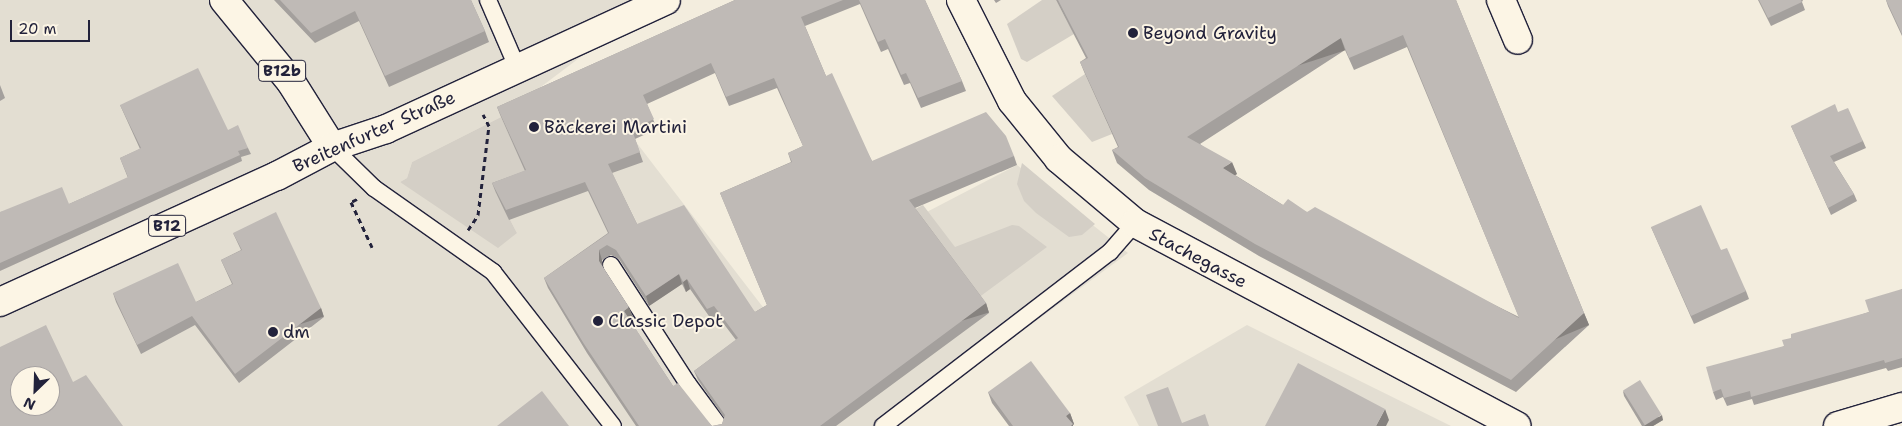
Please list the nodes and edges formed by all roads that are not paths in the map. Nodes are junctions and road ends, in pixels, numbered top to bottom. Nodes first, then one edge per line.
1 (224, 0) edge
2 (488, 0) edge
3 (666, 0) edge
4 (961, 0) edge
5 (1501, 0) edge
6 (1518, 40) dead end
7 (517, 67) junction
8 (332, 147) junction
9 (1135, 224) junction
10 (611, 265) dead end
11 (0, 302) edge
12 (1902, 407) edge
13 (613, 426) edge
14 (719, 426) edge
15 (883, 426) edge
16 (1516, 426) edge
17 (1838, 426) edge

1 - 8 main road, B12b
2 - 7 lane
3 - 7 main road, Breitenfurter Straße / B12
4 - 9 main road, Stachegasse
5 - 6 main road
7 - 8 main road, Breitenfurter Straße / B12
8 - 11 main road, Breitenfurter Straße / B12
8 - 13 lane
9 - 15 lane
9 - 16 main road, Stachegasse
10 - 14 lane
12 - 17 main road

